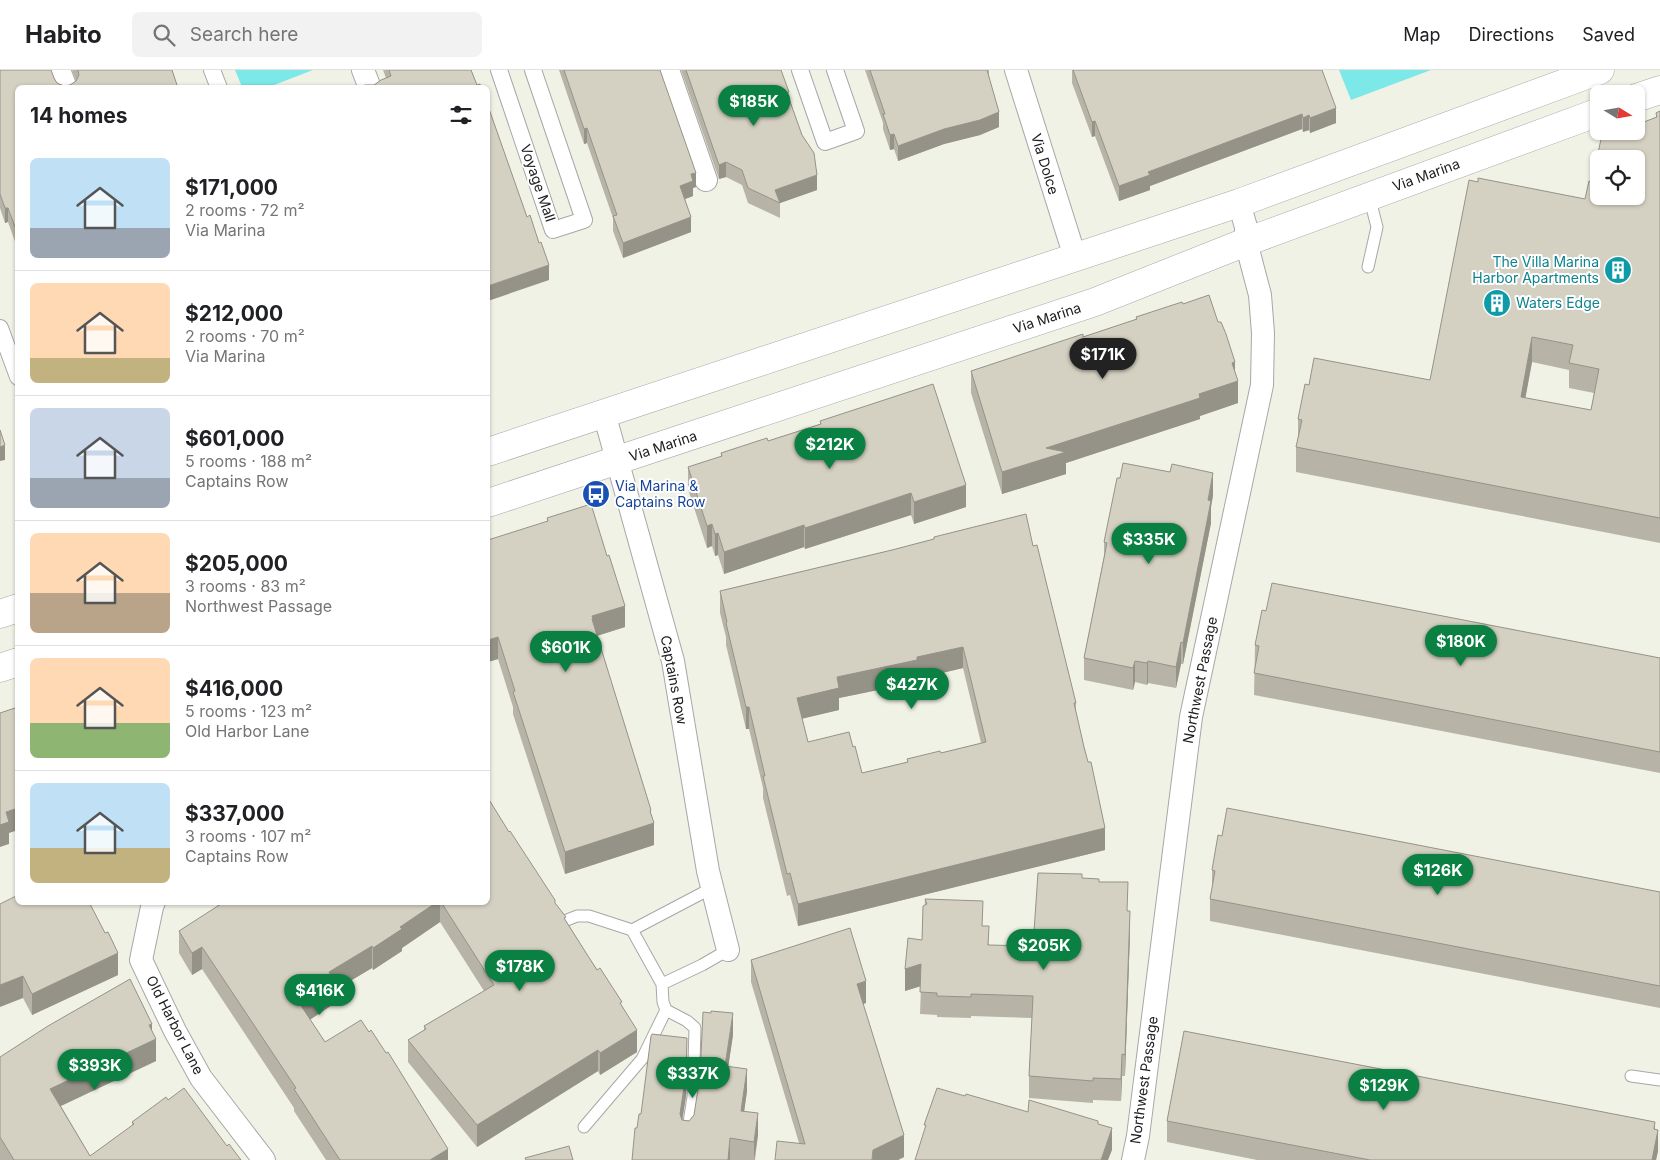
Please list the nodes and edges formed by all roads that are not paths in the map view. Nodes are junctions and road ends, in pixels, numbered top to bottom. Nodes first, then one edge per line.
1 (59, 70) edge
2 (212, 70) edge
3 (364, 70) edge
4 (499, 70) edge
5 (533, 70) edge
6 (668, 70) edge
7 (800, 70) edge
8 (835, 70) edge
9 (1016, 70) edge
10 (1600, 70) edge
11 (65, 85) edge
12 (218, 85) edge
13 (369, 85) edge
14 (1660, 90) edge
15 (1645, 95) edge
16 (1590, 115) edge
17 (706, 180) dead end
18 (1369, 196) junction
19 (1239, 203) junction
20 (1246, 242) junction
21 (1075, 257) junction
22 (1368, 267) dead end
23 (0, 328) edge
24 (15, 369) edge
25 (604, 413) junction
26 (490, 451) edge
27 (617, 460) junction
28 (490, 502) edge
29 (15, 609) edge
30 (0, 614) edge
31 (15, 663) edge
32 (0, 668) edge
33 (712, 888) junction
34 (153, 905) edge
35 (562, 922) edge
36 (632, 930) junction
37 (728, 950) joint
38 (662, 984) junction
39 (666, 1010) junction
40 (1631, 1076) dead end
41 (1660, 1080) edge
42 (584, 1127) dead end
43 (687, 1136) edge
44 (264, 1160) edge
45 (1133, 1160) edge

1 - 11 street
2 - 12 street
3 - 13 street
4 - 5 street, Voyage Mall
6 - 17 street
7 - 8 street
9 - 21 street, Via Dolce
10 - 19 street
14 - 15 street
16 - 18 street, Via Marina
18 - 20 street, Via Marina
18 - 22 lane
19 - 20 street, Northwest Passage
19 - 21 street
20 - 27 street, Via Marina
20 - 45 street, Northwest Passage
21 - 25 street
23 - 24 street
25 - 26 street
25 - 27 street, Captains Row
27 - 28 street, Via Marina
27 - 33 street, Captains Row
29 - 30 street
31 - 32 street
33 - 36 lane
33 - 37 street, Captains Row
34 - 44 street, Old Harbor Lane
35 - 36 lane
36 - 38 lane
37 - 38 lane
38 - 39 lane
39 - 42 lane
39 - 43 lane
40 - 41 lane

